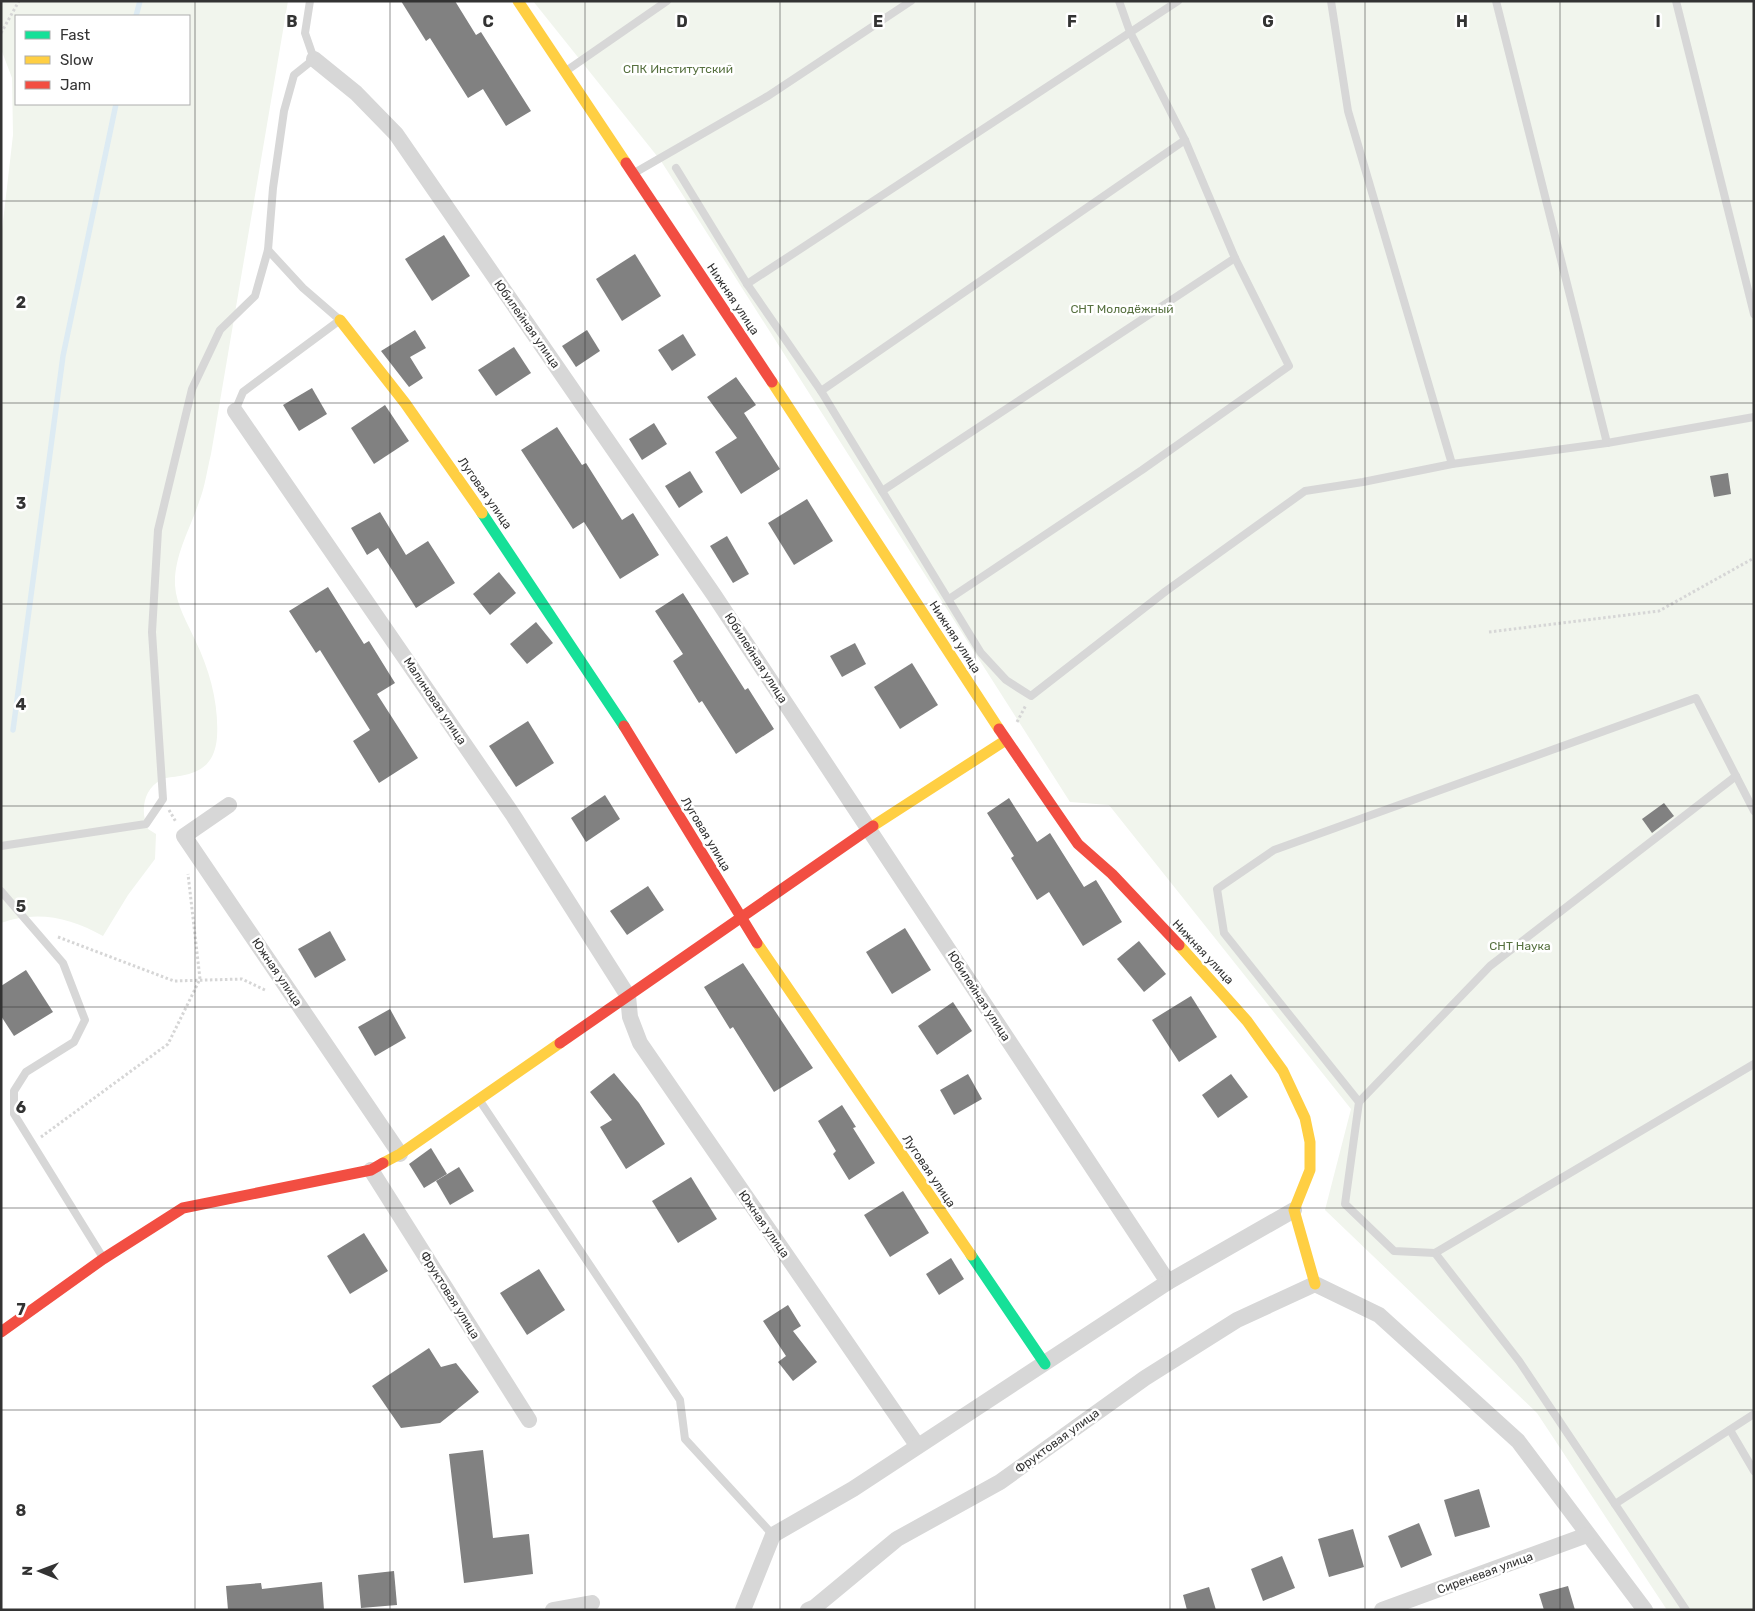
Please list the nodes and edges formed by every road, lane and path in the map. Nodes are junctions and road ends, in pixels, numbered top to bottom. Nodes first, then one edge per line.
1 (18, 1) edge
2 (310, 1) edge
3 (518, 1) edge
4 (667, 1) edge
5 (911, 1) edge
6 (1119, 1) edge
7 (1178, 1) edge
8 (1332, 1) edge
9 (1496, 1) edge
10 (1676, 1) edge
11 (1130, 32) junction
12 (1, 33) edge
13 (314, 59) junction
14 (566, 71) junction
15 (1185, 140) junction
16 (676, 168) dead end
17 (632, 174) junction
18 (268, 250) junction
19 (1235, 258) junction
20 (747, 284) junction
21 (1754, 314) edge
22 (340, 320) junction
23 (821, 390) junction
24 (236, 411) joint
25 (1754, 416) edge
26 (1607, 443) junction
27 (1452, 464) junction
28 (882, 491) junction
29 (1754, 558) edge
30 (949, 599) junction
31 (1489, 632) dead end
32 (1006, 740) junction
33 (1736, 776) junction
34 (163, 799) junction
35 (229, 805) dead end
36 (1754, 811) edge
37 (868, 828) junction
38 (184, 836) junction
39 (1, 846) edge
40 (188, 873) dead end
41 (1, 891) edge
42 (739, 917) junction
43 (33, 928) junction
44 (200, 979) junction
45 (628, 996) junction
46 (274, 997) dead end
47 (1754, 1064) edge
48 (478, 1100) junction
49 (1359, 1102) junction
50 (32, 1144) junction
51 (400, 1154) junction
52 (370, 1170) junction
53 (1294, 1210) junction
54 (1435, 1253) junction
55 (103, 1258) junction
56 (1168, 1282) junction
57 (1315, 1284) junction
58 (1, 1332) edge
59 (1045, 1364) junction
60 (1754, 1414) edge
61 (529, 1420) dead end
62 (1730, 1430) junction
63 (917, 1445) junction
64 (1754, 1471) edge
65 (1615, 1504) junction
66 (773, 1534) junction
67 (1587, 1535) junction
68 (592, 1603) dead end
69 (552, 1610) edge
70 (743, 1610) edge
71 (808, 1610) edge
72 (1382, 1610) edge
73 (1644, 1610) edge
74 (1686, 1610) edge

1 - 12 path
2 - 13 lane
3 - 14 street, Нижняя улица
4 - 14 lane
5 - 17 lane
6 - 11 lane
7 - 11 lane
8 - 27 lane
9 - 26 lane
10 - 21 lane
11 - 15 lane
11 - 20 lane
13 - 18 lane
13 - 37 street, Юбилейная улица
14 - 17 street, Нижняя улица
15 - 19 lane
15 - 23 lane
16 - 20 lane
17 - 32 street, Нижняя улица
18 - 22 lane
18 - 34 lane
19 - 28 lane
19 - 30 lane
20 - 23 lane
22 - 24 lane
22 - 42 street, Луговая улица
23 - 28 lane
24 - 45 street, Малиновая улица
25 - 26 lane
26 - 27 lane
27 - 30 lane
28 - 30 lane
29 - 31 path
32 - 37 street
32 - 53 street, Нижняя улица
33 - 36 lane
33 - 49 lane
33 - 49 lane
34 - 38 path
34 - 39 lane
35 - 38 street
37 - 42 street
37 - 56 street, Юбилейная улица
38 - 51 street, Южная улица
40 - 44 path
41 - 43 lane
42 - 45 street
42 - 59 street, Луговая улица
43 - 44 path
43 - 50 lane
44 - 46 path
44 - 50 path
45 - 48 street
45 - 63 street, Южная улица
47 - 54 lane
48 - 51 street
48 - 66 lane
49 - 54 lane
50 - 55 lane
51 - 52 street
52 - 55 street
52 - 61 street, Фруктовая улица
53 - 56 street
53 - 57 street
54 - 65 lane
55 - 58 street
56 - 59 street
57 - 67 street
57 - 71 street, Фруктовая улица
59 - 63 street
60 - 62 lane
62 - 64 lane
62 - 65 lane
63 - 66 street
65 - 74 lane
66 - 70 street
67 - 72 street, Сиреневая улица
67 - 73 street
68 - 69 street

